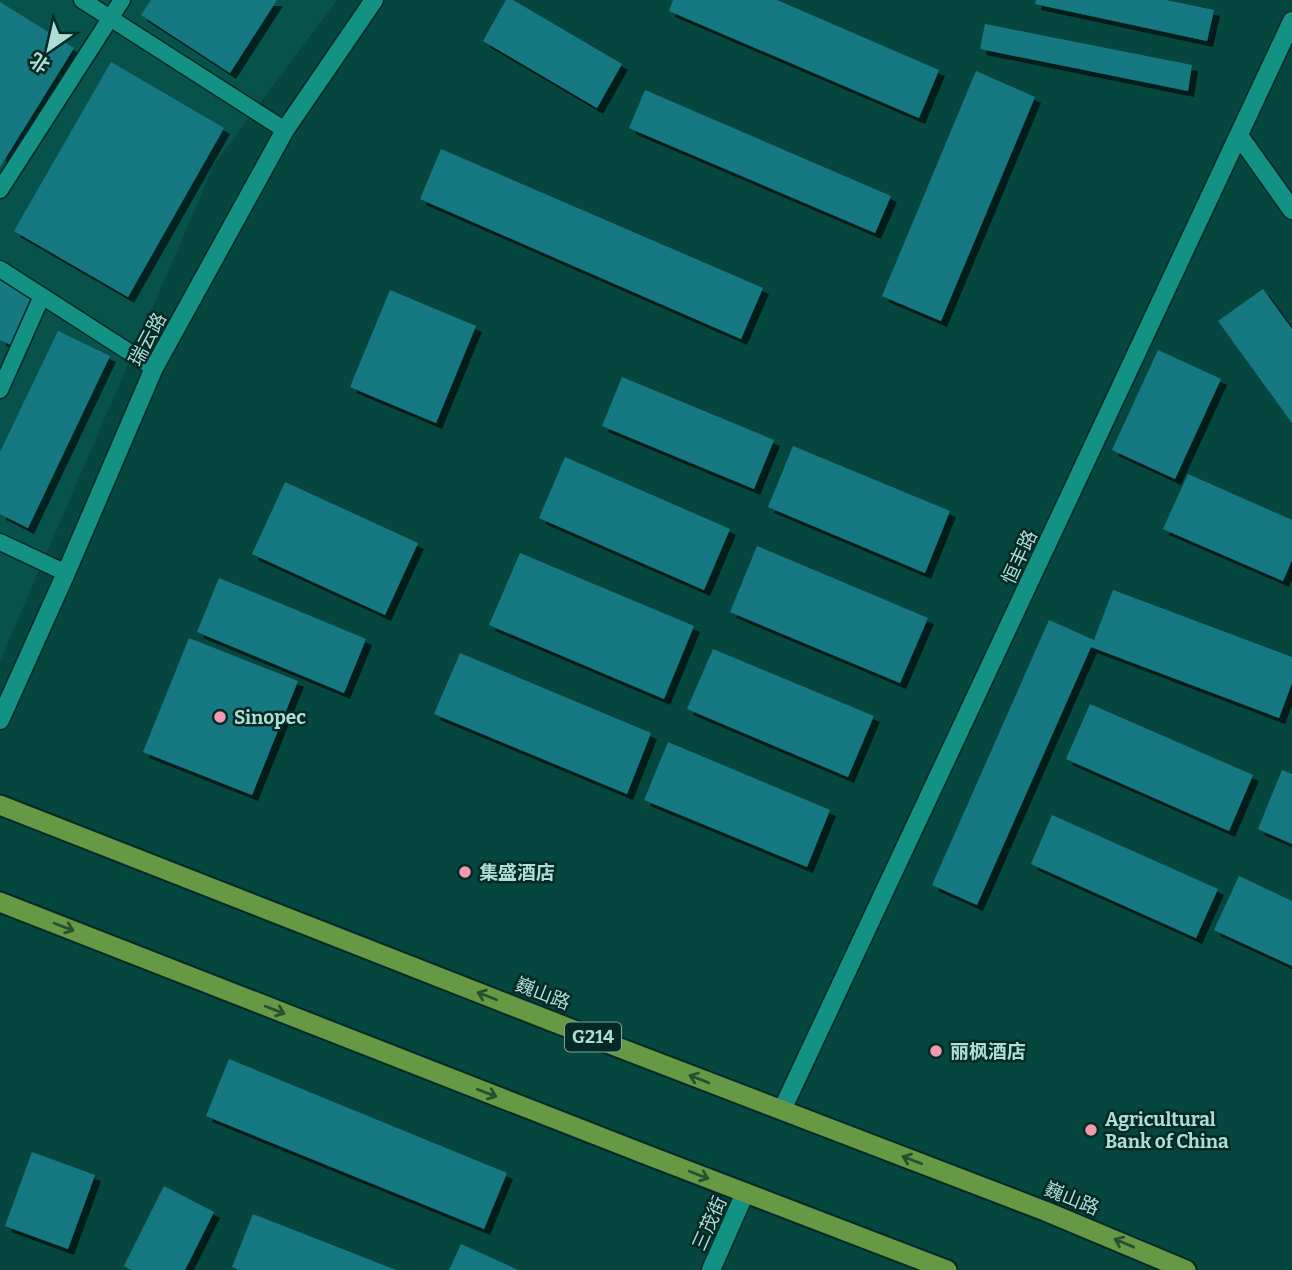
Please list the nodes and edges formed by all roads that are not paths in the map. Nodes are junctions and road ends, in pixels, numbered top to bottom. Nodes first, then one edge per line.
1 (82, 0) edge
2 (122, 0) edge
3 (374, 0) edge
4 (110, 18) junction
5 (1292, 21) edge
6 (285, 130) junction
7 (1240, 136) junction
8 (0, 190) edge
9 (1292, 210) edge
10 (0, 269) edge
11 (42, 296) junction
12 (154, 368) junction
13 (0, 390) edge
14 (0, 542) edge
15 (66, 573) junction
16 (0, 720) edge
17 (0, 805) edge
18 (0, 902) edge
19 (782, 1110) junction
20 (745, 1193) junction
21 (712, 1270) edge
22 (947, 1270) edge
23 (1186, 1270) edge

1 - 4 lane
2 - 4 lane
3 - 6 street, 瑞云路
4 - 6 lane
4 - 8 lane
5 - 7 street, 恒丰路
6 - 12 street, 瑞云路
7 - 9 street
7 - 19 street, 恒丰路
10 - 11 lane
11 - 12 lane
11 - 13 lane
12 - 15 street, 瑞云路
14 - 15 lane
15 - 16 street, 瑞云路
19 -> 17 highway, 巍山路 / G214
18 -> 20 highway
23 -> 19 highway, 巍山路 / G214
20 - 21 street, 三茂街
20 - 22 highway

